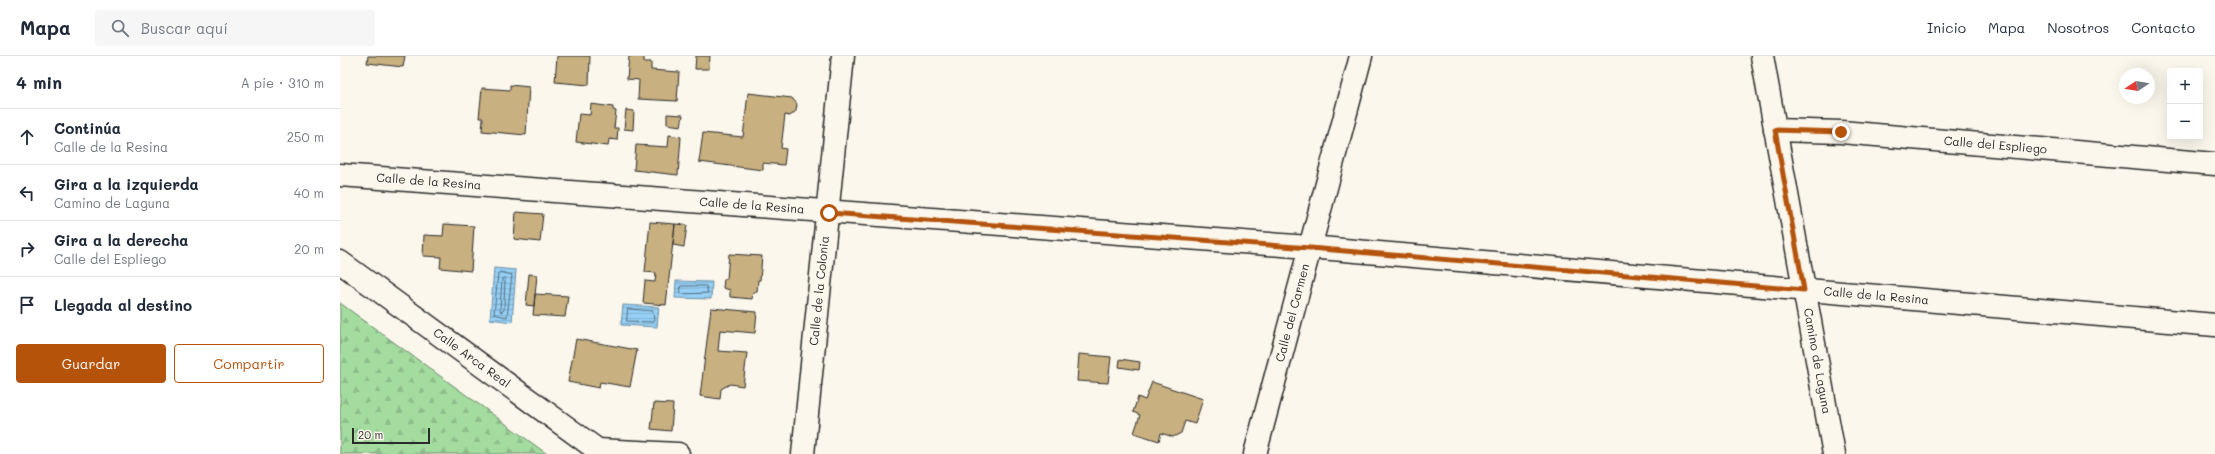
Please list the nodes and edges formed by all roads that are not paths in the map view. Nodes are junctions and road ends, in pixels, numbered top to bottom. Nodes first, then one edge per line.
1 (843, 56) edge
2 (1361, 56) edge
3 (1762, 56) edge
4 (1775, 130) junction
5 (2215, 164) edge
6 (340, 175) edge
7 (829, 213) junction
8 (1310, 248) junction
9 (340, 262) edge
10 (1804, 290) junction
11 (2215, 325) edge
12 (600, 452) edge
13 (678, 454) edge
14 (803, 454) edge
15 (1255, 454) edge
16 (1834, 454) edge

1 - 7 street, Calle de la Colonia
2 - 8 street, Calle del Carmen
3 - 4 street, Camino de Laguna
4 - 5 street, Calle del Espliego
4 - 10 street, Camino de Laguna
6 - 7 street, Calle de la Resina
7 - 8 street, Calle de la Resina
7 - 14 street, Calle de la Colonia
8 - 10 street, Calle de la Resina
8 - 15 street, Calle del Carmen
9 - 12 street, Calle Arca Real
10 - 11 street, Calle de la Resina
10 - 16 street, Camino de Laguna
12 - 13 street

